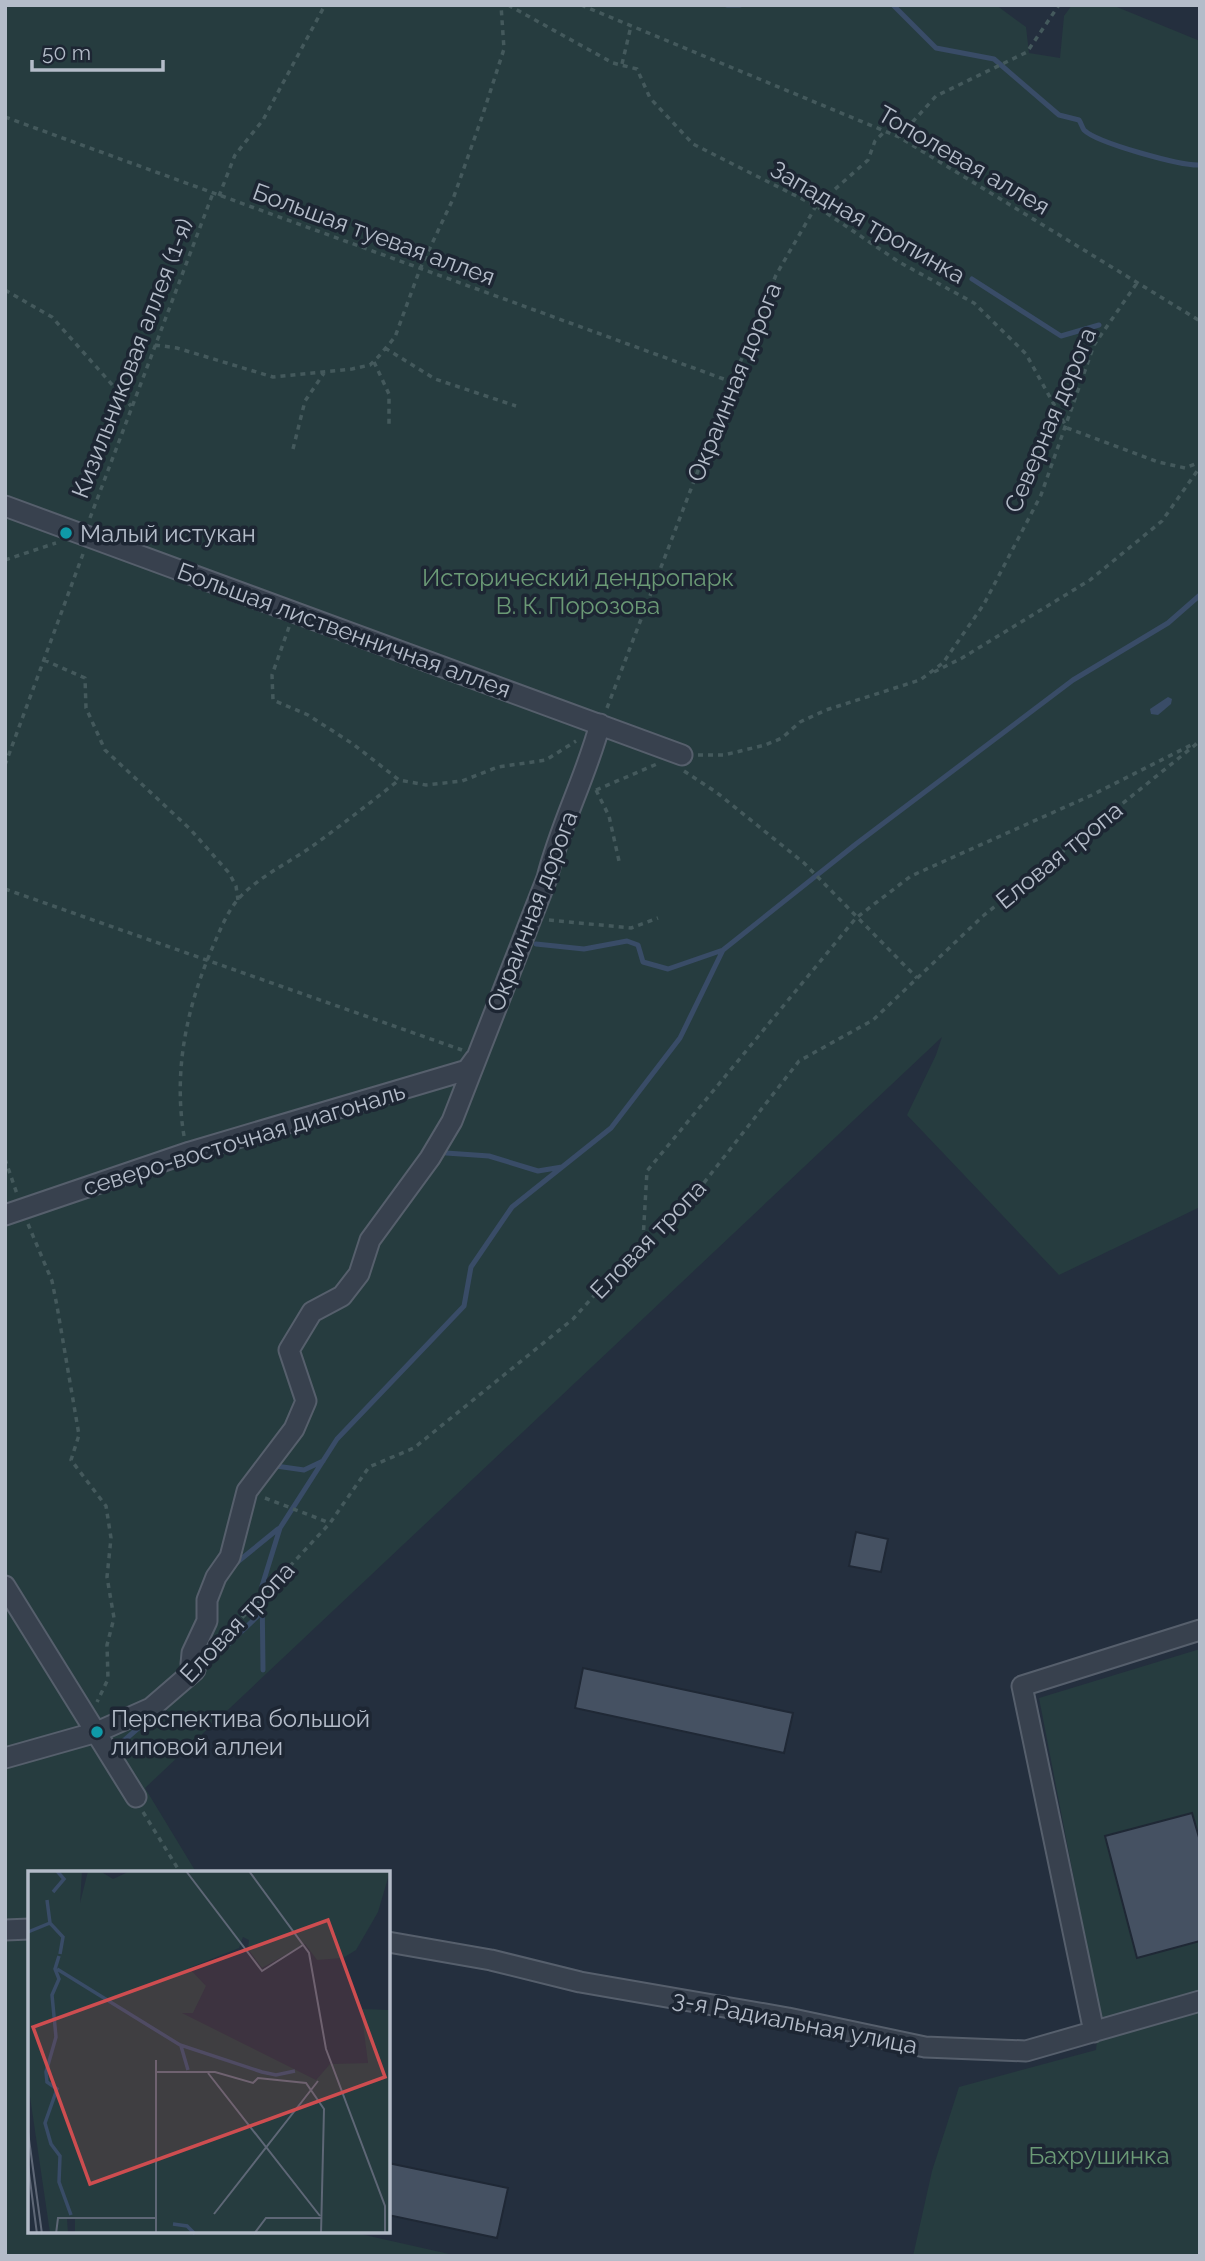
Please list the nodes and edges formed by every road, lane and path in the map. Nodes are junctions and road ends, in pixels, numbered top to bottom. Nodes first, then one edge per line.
1 (326, 5) edge
2 (501, 5) edge
3 (508, 5) edge
4 (581, 5) edge
5 (1059, 5) edge
6 (631, 26) junction
7 (622, 64) junction
8 (5, 117) edge
9 (885, 131) junction
10 (899, 137) junction
11 (212, 193) junction
12 (219, 196) junction
13 (816, 206) junction
14 (420, 270) junction
15 (1137, 283) junction
16 (5, 290) edge
17 (1200, 321) edge
18 (155, 345) junction
19 (385, 348) junction
20 (374, 362) junction
21 (324, 373) junction
22 (732, 383) junction
23 (131, 406) junction
24 (516, 406) dead end
25 (389, 426) dead end
26 (1067, 428) junction
27 (293, 449) dead end
28 (1200, 465) edge
29 (5, 506) edge
30 (86, 536) junction
31 (5, 560) edge
32 (293, 612) junction
33 (44, 660) junction
34 (920, 680) junction
35 (599, 728) junction
36 (1200, 741) edge
37 (679, 761) junction
38 (5, 765) edge
39 (399, 780) junction
40 (596, 790) junction
41 (575, 799) junction
42 (619, 861) dead end
43 (5, 889) edge
44 (237, 900) junction
45 (658, 918) dead end
46 (856, 918) junction
47 (530, 922) junction
48 (207, 962) junction
49 (917, 978) junction
50 (477, 1055) junction
51 (190, 1152) junction
52 (5, 1159) edge
53 (14, 1212) edge
54 (643, 1241) junction
55 (247, 1490) junction
56 (330, 1523) junction
57 (5, 1586) edge
58 (1200, 1630) edge
59 (195, 1670) junction
60 (93, 1726) junction
61 (5, 1758) edge
62 (140, 1805) joint
63 (179, 1871) edge
64 (5, 1930) edge
65 (28, 1930) edge
66 (390, 1942) edge
67 (1200, 2001) edge
68 (1094, 2032) junction

1 - 12 path
2 - 14 path
3 - 7 path, Западная тропинка
4 - 6 path, Тополевая аллея
5 - 10 path
6 - 7 path
6 - 9 path, Тополевая аллея
7 - 13 path, Западная тропинка
8 - 11 path, Большая туевая аллея
9 - 10 path, Тополевая аллея
9 - 13 path, Окраинная дорога
10 - 15 path, Тополевая аллея
11 - 12 path, Большая туевая аллея
11 - 18 path, Кизильниковая аллея (1-я)
12 - 14 path, Большая туевая аллея
13 - 22 path, Окраинная дорога
13 - 26 path, Западная тропинка
14 - 19 path
14 - 22 path, Большая туевая аллея
15 - 17 path, Тополевая аллея
15 - 26 path, Северная дорога
16 - 23 path
18 - 21 path
18 - 23 path, Кизильниковая аллея (1-я)
19 - 20 path
19 - 24 path
20 - 21 path
20 - 25 path
21 - 27 path
22 - 35 path, Окраинная дорога
23 - 30 path, Кизильниковая аллея (1-я)
26 - 28 path
26 - 34 path, Северная дорога
28 - 34 path
29 - 30 street, Большая лиственничная аллея
30 - 31 path
30 - 32 street, Большая лиственничная аллея
30 - 33 path, Кизильниковая аллея (1-я)
32 - 35 street, Большая лиственничная аллея
32 - 39 path
33 - 38 path, Кизильниковая аллея (1-я)
33 - 44 path
34 - 37 path, Северная дорога
35 - 37 street, Большая лиственничная аллея
35 - 39 path
35 - 41 street, Окраинная дорога
36 - 46 path
36 - 49 path, Еловая тропа
37 - 40 path, Северная дорога
37 - 46 path
39 - 44 path
40 - 41 path, Северная дорога
40 - 42 path
41 - 47 street, Окраинная дорога
43 - 48 path
44 - 48 path
45 - 47 path
46 - 49 path
46 - 54 path
47 - 50 street, Окраинная дорога
48 - 50 path
48 - 51 path
49 - 54 path, Еловая тропа
50 - 51 street, северо-восточная диагональ
50 - 55 street, Окраинная дорога
51 - 53 street, северо-восточная диагональ
52 - 53 path
53 - 60 path
54 - 56 path, Еловая тропа
55 - 56 path
55 - 59 street, Окраинная дорога
56 - 59 path, Еловая тропа
57 - 60 street
58 - 68 street
59 - 60 street, Еловая тропа
60 - 61 street
60 - 62 street
62 - 63 path
64 - 65 street
66 - 68 street, 3-я Радиальная улица
67 - 68 street, 3-я Радиальная улица

